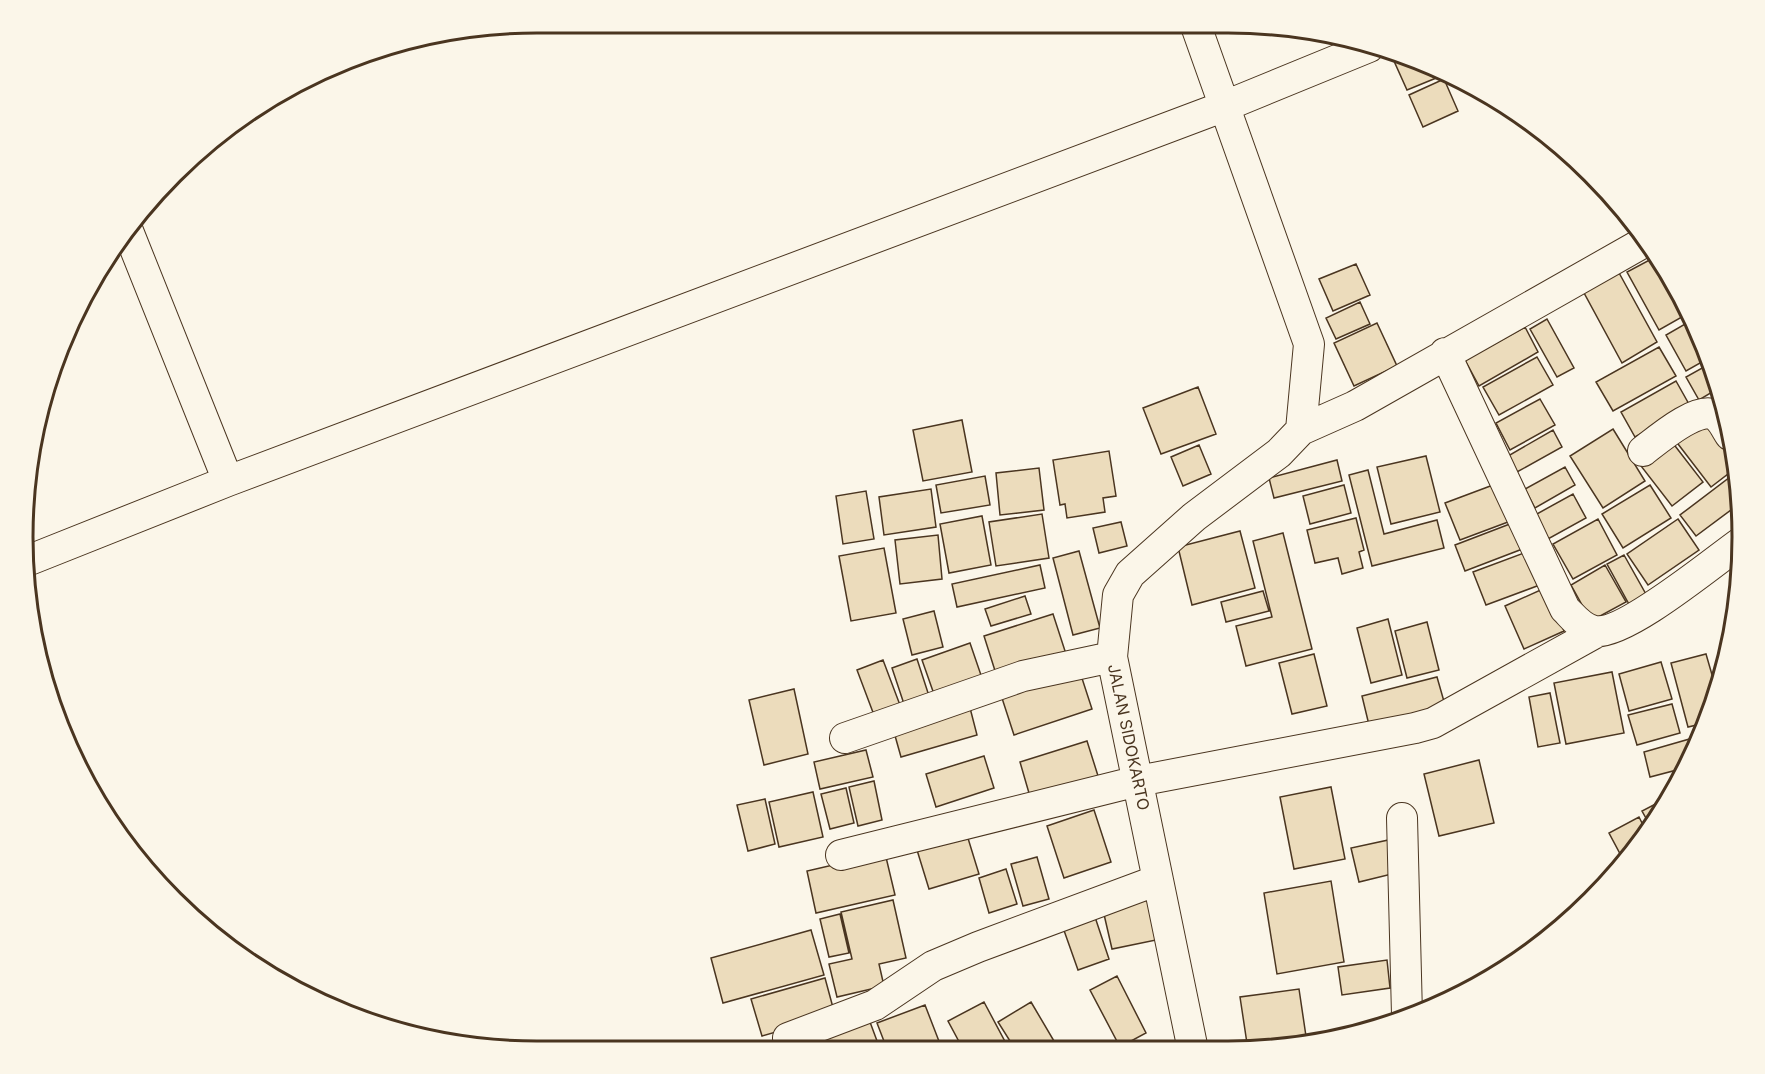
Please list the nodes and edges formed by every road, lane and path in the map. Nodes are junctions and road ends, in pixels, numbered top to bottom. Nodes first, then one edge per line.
1 (1199, 33) edge
2 (1360, 51) edge
3 (1225, 106) junction
4 (131, 239) edge
5 (1639, 246) edge
6 (1445, 353) junction
7 (1717, 417) edge
8 (1301, 430) junction
9 (1642, 451) dead end
10 (228, 481) junction
11 (1732, 549) edge
12 (34, 558) edge
13 (1597, 632) junction
14 (1112, 657) junction
15 (845, 738) dead end
16 (1138, 781) junction
17 (1402, 818) dead end
18 (841, 855) dead end
19 (1158, 880) junction
20 (1407, 1008) edge
21 (788, 1038) dead end
22 (1191, 1041) edge

1 - 3 street
2 - 3 street
3 - 8 street
3 - 10 street
4 - 10 street
5 - 6 street
6 - 8 street
6 - 13 street
7 - 9 street
8 - 14 street, JALAN SIDOKARTO
10 - 12 street
11 - 13 street
13 - 16 street
14 - 15 street
14 - 16 street, JALAN SIDOKARTO
16 - 18 street
16 - 19 street, JALAN SIDOKARTO
17 - 20 street
19 - 21 street
19 - 22 street, JALAN SIDOKARTO

